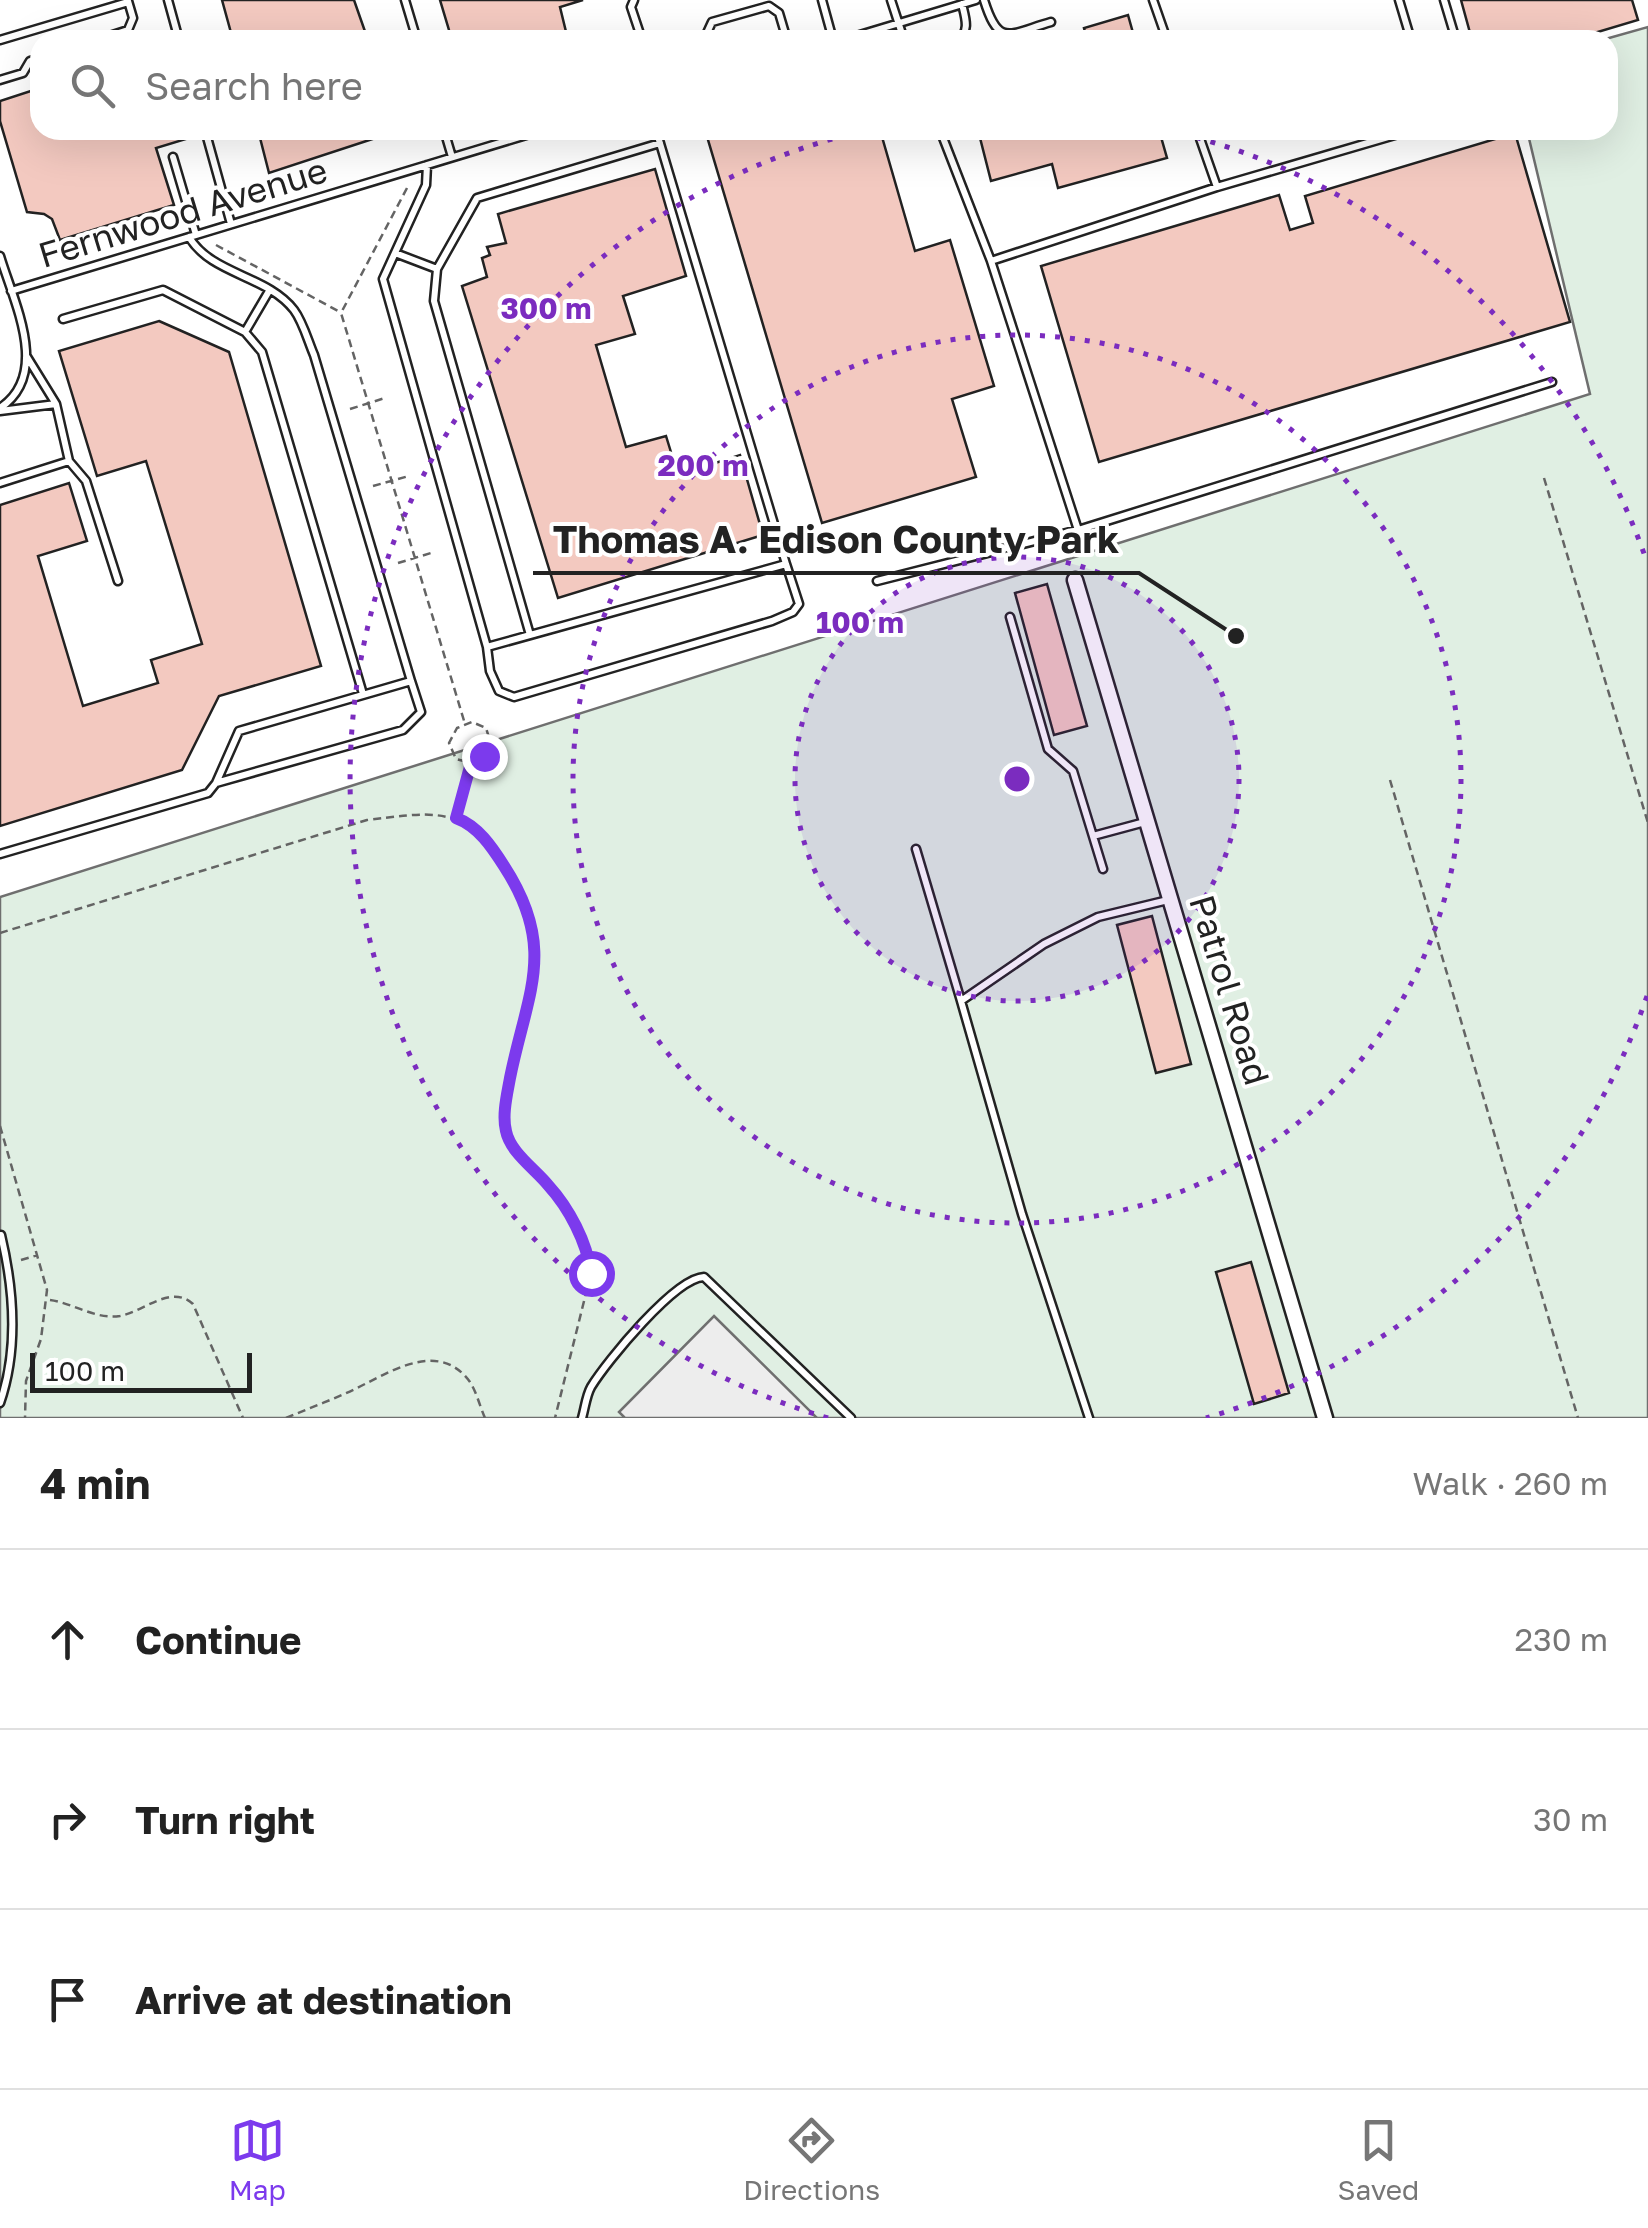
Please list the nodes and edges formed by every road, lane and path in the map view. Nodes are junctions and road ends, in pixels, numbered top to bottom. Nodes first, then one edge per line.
1 (168, 0) edge
2 (405, 0) edge
3 (634, 0) edge
4 (822, 0) edge
5 (891, 0) edge
6 (976, 0) edge
7 (984, 0) edge
8 (1153, 0) edge
9 (1400, 0) edge
10 (1444, 0) edge
11 (128, 1) edge
12 (962, 4) junction
13 (1050, 22) dead end
14 (898, 24) junction
15 (33, 30) edge
16 (128, 30) edge
17 (176, 30) edge
18 (414, 30) edge
19 (639, 30) edge
20 (708, 30) edge
21 (784, 30) edge
22 (831, 30) edge
23 (877, 30) edge
24 (900, 30) edge
25 (966, 30) edge
26 (997, 30) edge
27 (1022, 30) edge
28 (1164, 30) edge
29 (1408, 30) edge
30 (1453, 30) edge
31 (30, 31) edge
32 (0, 40) edge
33 (30, 61) edge
34 (0, 80) edge
35 (207, 140) edge
36 (447, 140) edge
37 (509, 140) edge
38 (659, 140) edge
39 (944, 140) edge
40 (1200, 140) edge
41 (1378, 140) edge
42 (660, 143) junction
43 (173, 157) dead end
44 (452, 157) junction
45 (427, 165) junction
46 (408, 188) dead end
47 (1217, 188) junction
48 (232, 224) junction
49 (192, 236) junction
50 (216, 245) dead end
51 (395, 253) junction
52 (0, 256) edge
53 (991, 261) junction
54 (436, 269) junction
55 (269, 290) junction
56 (10, 291) junction
57 (341, 313) junction
58 (63, 319) dead end
59 (245, 332) junction
60 (26, 357) junction
61 (1552, 382) dead end
62 (385, 398) dead end
63 (368, 403) junction
64 (56, 404) junction
65 (350, 408) dead end
66 (0, 410) edge
67 (69, 460) junction
68 (408, 476) dead end
69 (1544, 478) dead end
70 (391, 481) junction
71 (0, 482) edge
72 (373, 486) dead end
73 (1078, 530) junction
74 (432, 553) dead end
75 (415, 558) junction
76 (398, 564) dead end
77 (786, 564) junction
78 (118, 580) dead end
79 (1074, 580) dead end
80 (877, 581) dead end
81 (1010, 617) dead end
82 (530, 635) junction
83 (487, 647) junction
84 (411, 680) junction
85 (363, 694) junction
86 (464, 724) junction
87 (471, 763) junction
88 (1390, 780) dead end
89 (216, 783) junction
90 (456, 818) junction
91 (1146, 822) junction
92 (1648, 824) edge
93 (1092, 836) junction
94 (916, 849) dead end
95 (0, 854) edge
96 (1103, 869) dead end
97 (1170, 900) junction
98 (0, 934) edge
99 (961, 1001) junction
100 (0, 1126) edge
101 (2, 1235) edge
102 (38, 1255) junction
103 (21, 1260) dead end
104 (47, 1299) junction
105 (0, 1403) edge
106 (25, 1418) edge
107 (244, 1418) edge
108 (286, 1418) edge
109 (485, 1418) edge
110 (554, 1418) edge
111 (582, 1418) edge
112 (851, 1418) edge
113 (1089, 1418) edge
114 (1325, 1418) edge
115 (1578, 1418) edge

1 - 17 lane
2 - 18 lane
3 - 19 lane
4 - 22 lane
5 - 14 lane
6 - 12 lane
7 - 26 lane
8 - 28 lane
9 - 29 lane
10 - 30 lane
11 - 15 lane
11 - 16 lane
12 - 14 lane
12 - 25 lane
13 - 27 lane
14 - 23 lane
14 - 24 lane
20 - 21 lane
31 - 32 lane
33 - 34 lane
35 - 48 lane
36 - 44 lane
37 - 44 lane, Fernwood Avenue
38 - 42 lane
39 - 53 lane
40 - 47 lane
41 - 47 lane
42 - 54 lane
42 - 77 lane
43 - 49 lane
44 - 45 lane, Fernwood Avenue
45 - 48 lane, Fernwood Avenue
45 - 51 lane
46 - 57 path
47 - 53 lane
48 - 49 lane, Fernwood Avenue
49 - 55 lane
49 - 56 lane, Fernwood Avenue
50 - 57 path
51 - 54 lane
51 - 83 lane
52 - 56 lane
53 - 73 lane
54 - 82 lane
55 - 59 lane
55 - 84 lane
56 - 60 lane
57 - 63 path
58 - 59 lane
59 - 85 lane
60 - 64 lane
60 - 66 lane
61 - 73 lane
62 - 63 path
63 - 65 path
63 - 70 path
64 - 66 lane
64 - 67 lane
67 - 71 lane
67 - 78 lane
68 - 70 path
69 - 92 path
70 - 72 path
70 - 75 path
73 - 80 lane
74 - 75 path
75 - 76 path
75 - 86 path
77 - 82 lane
77 - 83 lane
79 - 91 street, Patrol Road
81 - 93 lane
82 - 83 lane
84 - 85 lane
84 - 89 lane
85 - 89 lane
86 - 87 path
86 - 87 path
87 - 90 path
88 - 115 path
89 - 95 lane
90 - 98 path
90 - 110 path
91 - 93 lane
91 - 97 street, Patrol Road
93 - 96 lane
94 - 99 lane
97 - 99 lane
97 - 114 street, Patrol Road
99 - 113 lane
100 - 102 path
101 - 105 lane
102 - 103 path
102 - 104 path
104 - 106 path
104 - 107 path
108 - 109 path
111 - 112 lane

